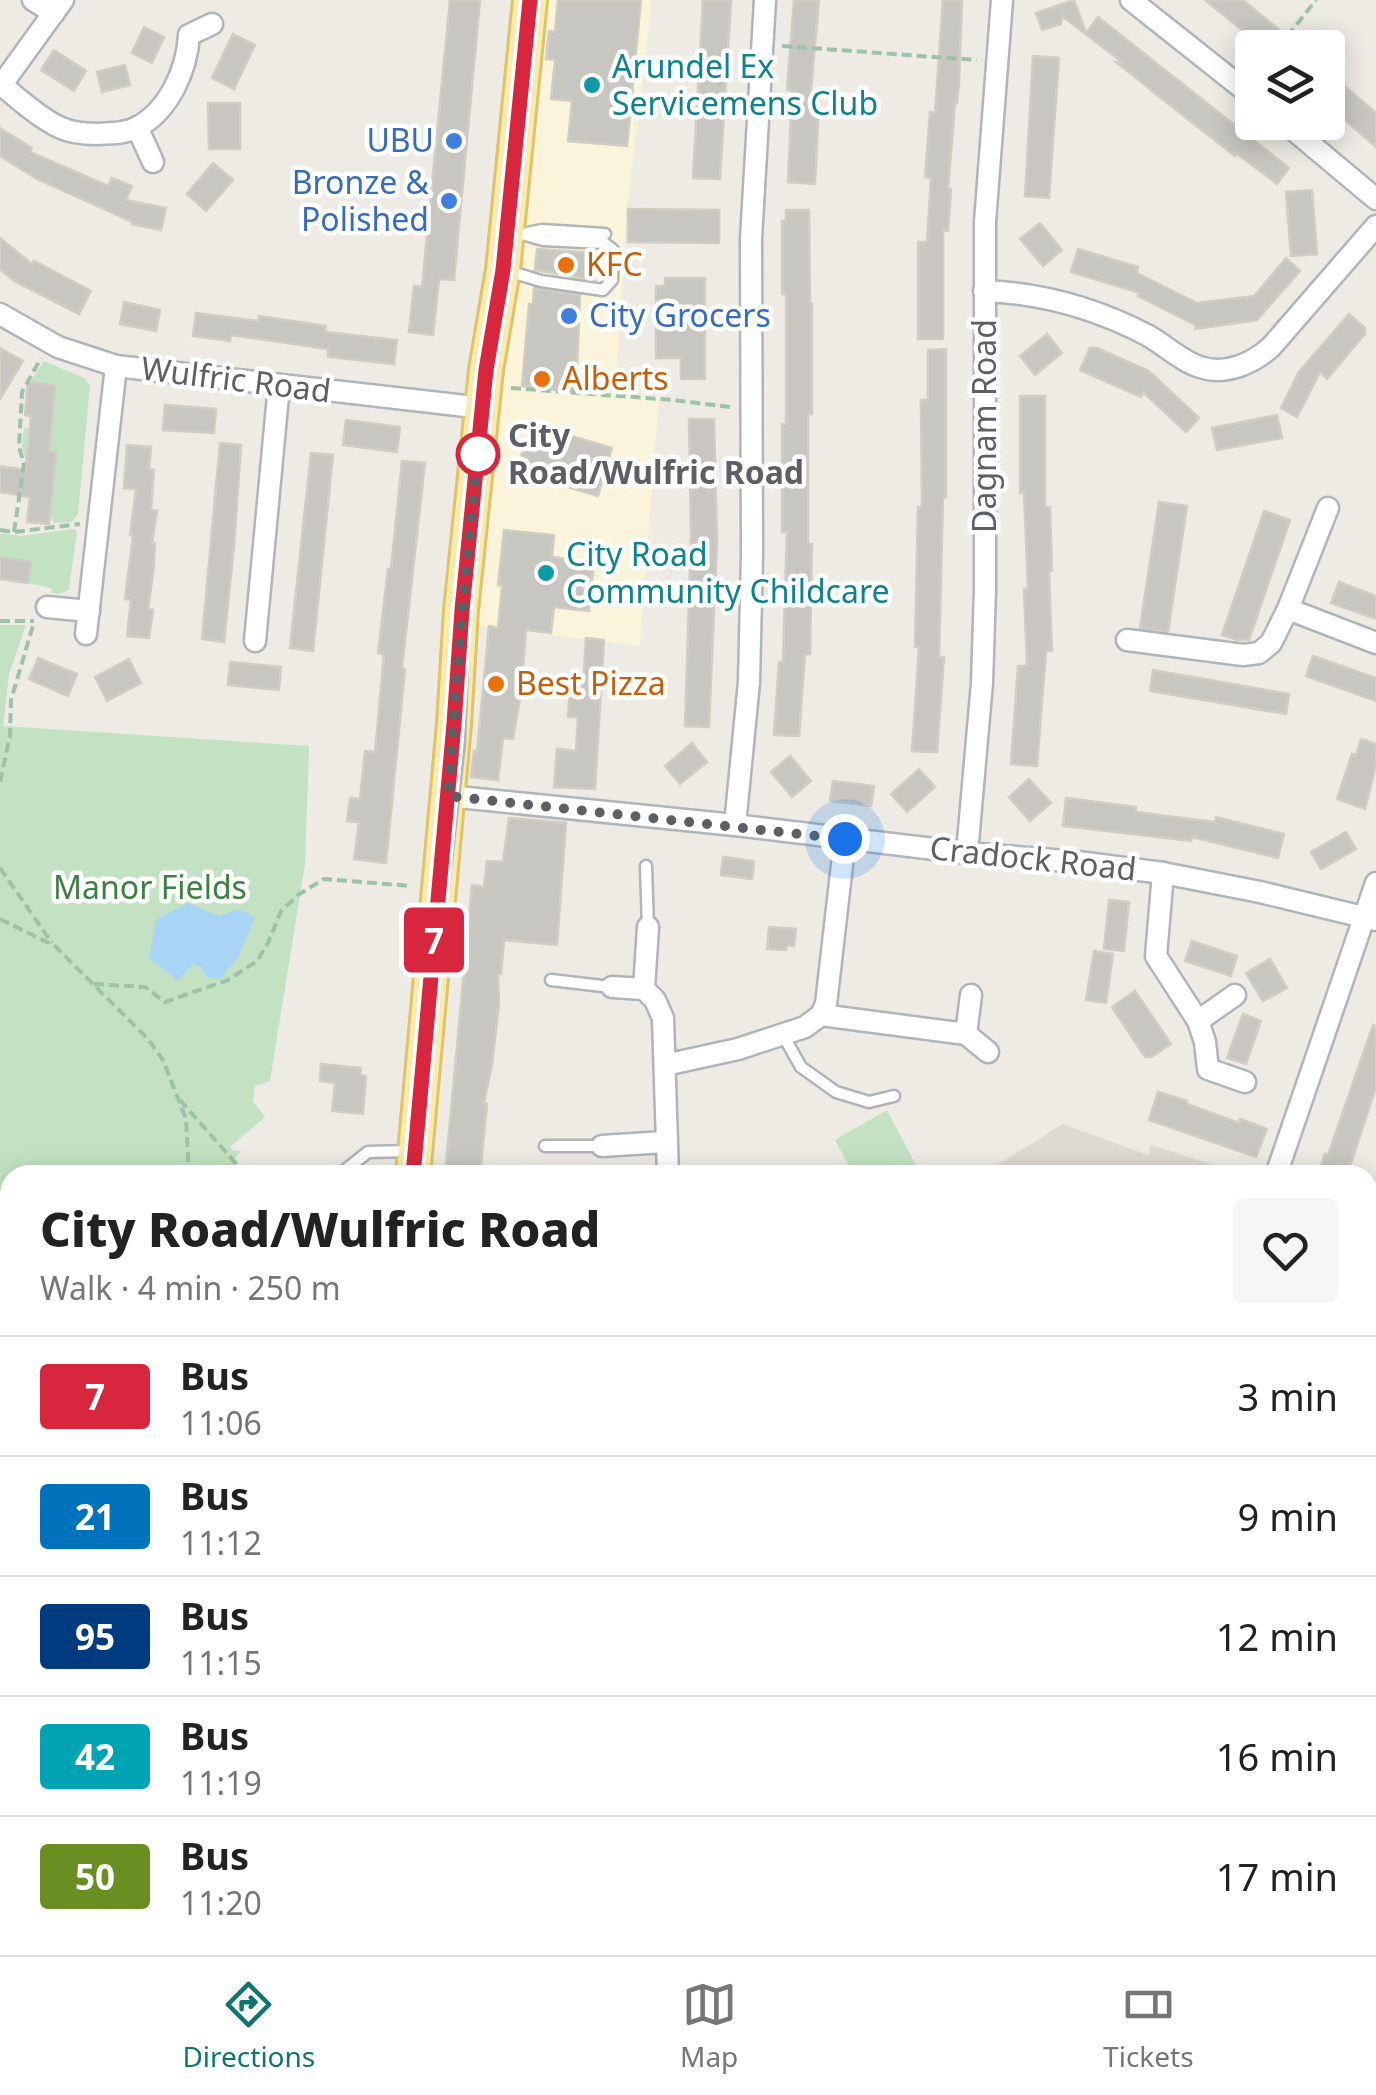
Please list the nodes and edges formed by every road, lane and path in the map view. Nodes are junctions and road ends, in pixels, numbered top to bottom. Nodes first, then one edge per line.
1 (33, 0) edge
2 (530, 0) edge
3 (765, 0) edge
4 (1002, 0) edge
5 (1130, 0) edge
6 (1316, 0) edge
7 (58, 7) edge
8 (212, 24) dead end
9 (1292, 30) edge
10 (762, 44) junction
11 (996, 62) junction
12 (1235, 83) edge
13 (1, 86) edge
14 (137, 128) junction
15 (1306, 140) edge
16 (153, 162) dead end
17 (1376, 199) edge
18 (1376, 226) edge
19 (514, 234) junction
20 (605, 234) dead end
21 (503, 270) junction
22 (984, 291) junction
23 (0, 314) edge
24 (49, 343) junction
25 (116, 366) junction
26 (279, 385) junction
27 (495, 398) junction
28 (750, 409) junction
29 (1328, 508) dead end
30 (99, 521) junction
31 (0, 530) edge
32 (14, 532) junction
33 (47, 607) dead end
34 (1288, 609) junction
35 (89, 611) junction
36 (0, 621) edge
37 (86, 634) dead end
38 (1127, 640) dead end
39 (254, 641) dead end
40 (1376, 643) edge
41 (0, 782) edge
42 (448, 796) junction
43 (735, 826) junction
44 (845, 839) junction
45 (967, 853) junction
46 (646, 866) dead end
47 (0, 868) edge
48 (1163, 873) junction
49 (1376, 883) edge
50 (420, 887) dead end
51 (1370, 918) edge
52 (0, 919) edge
53 (648, 927) joint
54 (55, 946) junction
55 (551, 980) dead end
56 (94, 984) junction
57 (612, 987) joint
58 (644, 989) junction
59 (971, 994) dead end
60 (1235, 995) dead end
61 (821, 1015) junction
62 (1198, 1021) junction
63 (966, 1034) junction
64 (783, 1035) junction
65 (988, 1052) dead end
66 (664, 1065) junction
67 (1245, 1082) dead end
68 (177, 1096) junction
69 (894, 1096) dead end
70 (666, 1142) junction
71 (545, 1146) dead end
72 (602, 1146) joint
73 (414, 1163) edge
74 (189, 1165) edge
75 (237, 1165) edge
76 (352, 1165) edge
77 (667, 1165) edge
78 (1280, 1165) edge

1 - 7 street
2 - 19 main road
3 - 10 street
4 - 11 street, Dagnam Road
5 - 12 street
6 - 9 path
7 - 13 street
8 - 14 street
10 - 11 path
10 - 28 street
11 - 22 street, Dagnam Road
13 - 14 street
14 - 16 street
15 - 17 street
18 - 22 street
19 - 20 lane
19 - 21 main road
19 - 21 lane
21 - 27 main road
22 - 45 street, Dagnam Road
23 - 24 street, Wulfric Road
24 - 25 street, Wulfric Road
24 - 32 path
25 - 26 street, Wulfric Road
25 - 30 street
26 - 27 street, Wulfric Road
26 - 39 street
27 - 28 path
27 - 42 main road
28 - 43 street
29 - 34 street
30 - 32 path
30 - 35 street
31 - 32 path
33 - 35 street
34 - 38 street
34 - 40 street
35 - 37 street
36 - 41 path
42 - 43 street, Cradock Road
42 - 73 main road
43 - 44 street, Cradock Road
44 - 45 street, Cradock Road
44 - 61 street
45 - 48 street, Cradock Road
46 - 53 lane
47 - 54 path
48 - 51 street, Cradock Road
48 - 62 street
49 - 51 street
50 - 56 path
51 - 78 street
52 - 54 path
53 - 58 street
54 - 56 path
55 - 57 lane
56 - 68 path
57 - 58 street
58 - 66 street
59 - 63 street
60 - 62 street
61 - 63 street
61 - 64 street
62 - 67 street
63 - 65 street
64 - 66 street
64 - 69 lane
66 - 70 street
68 - 74 path
68 - 75 path
70 - 72 street
70 - 77 street
71 - 72 lane
73 - 76 lane

